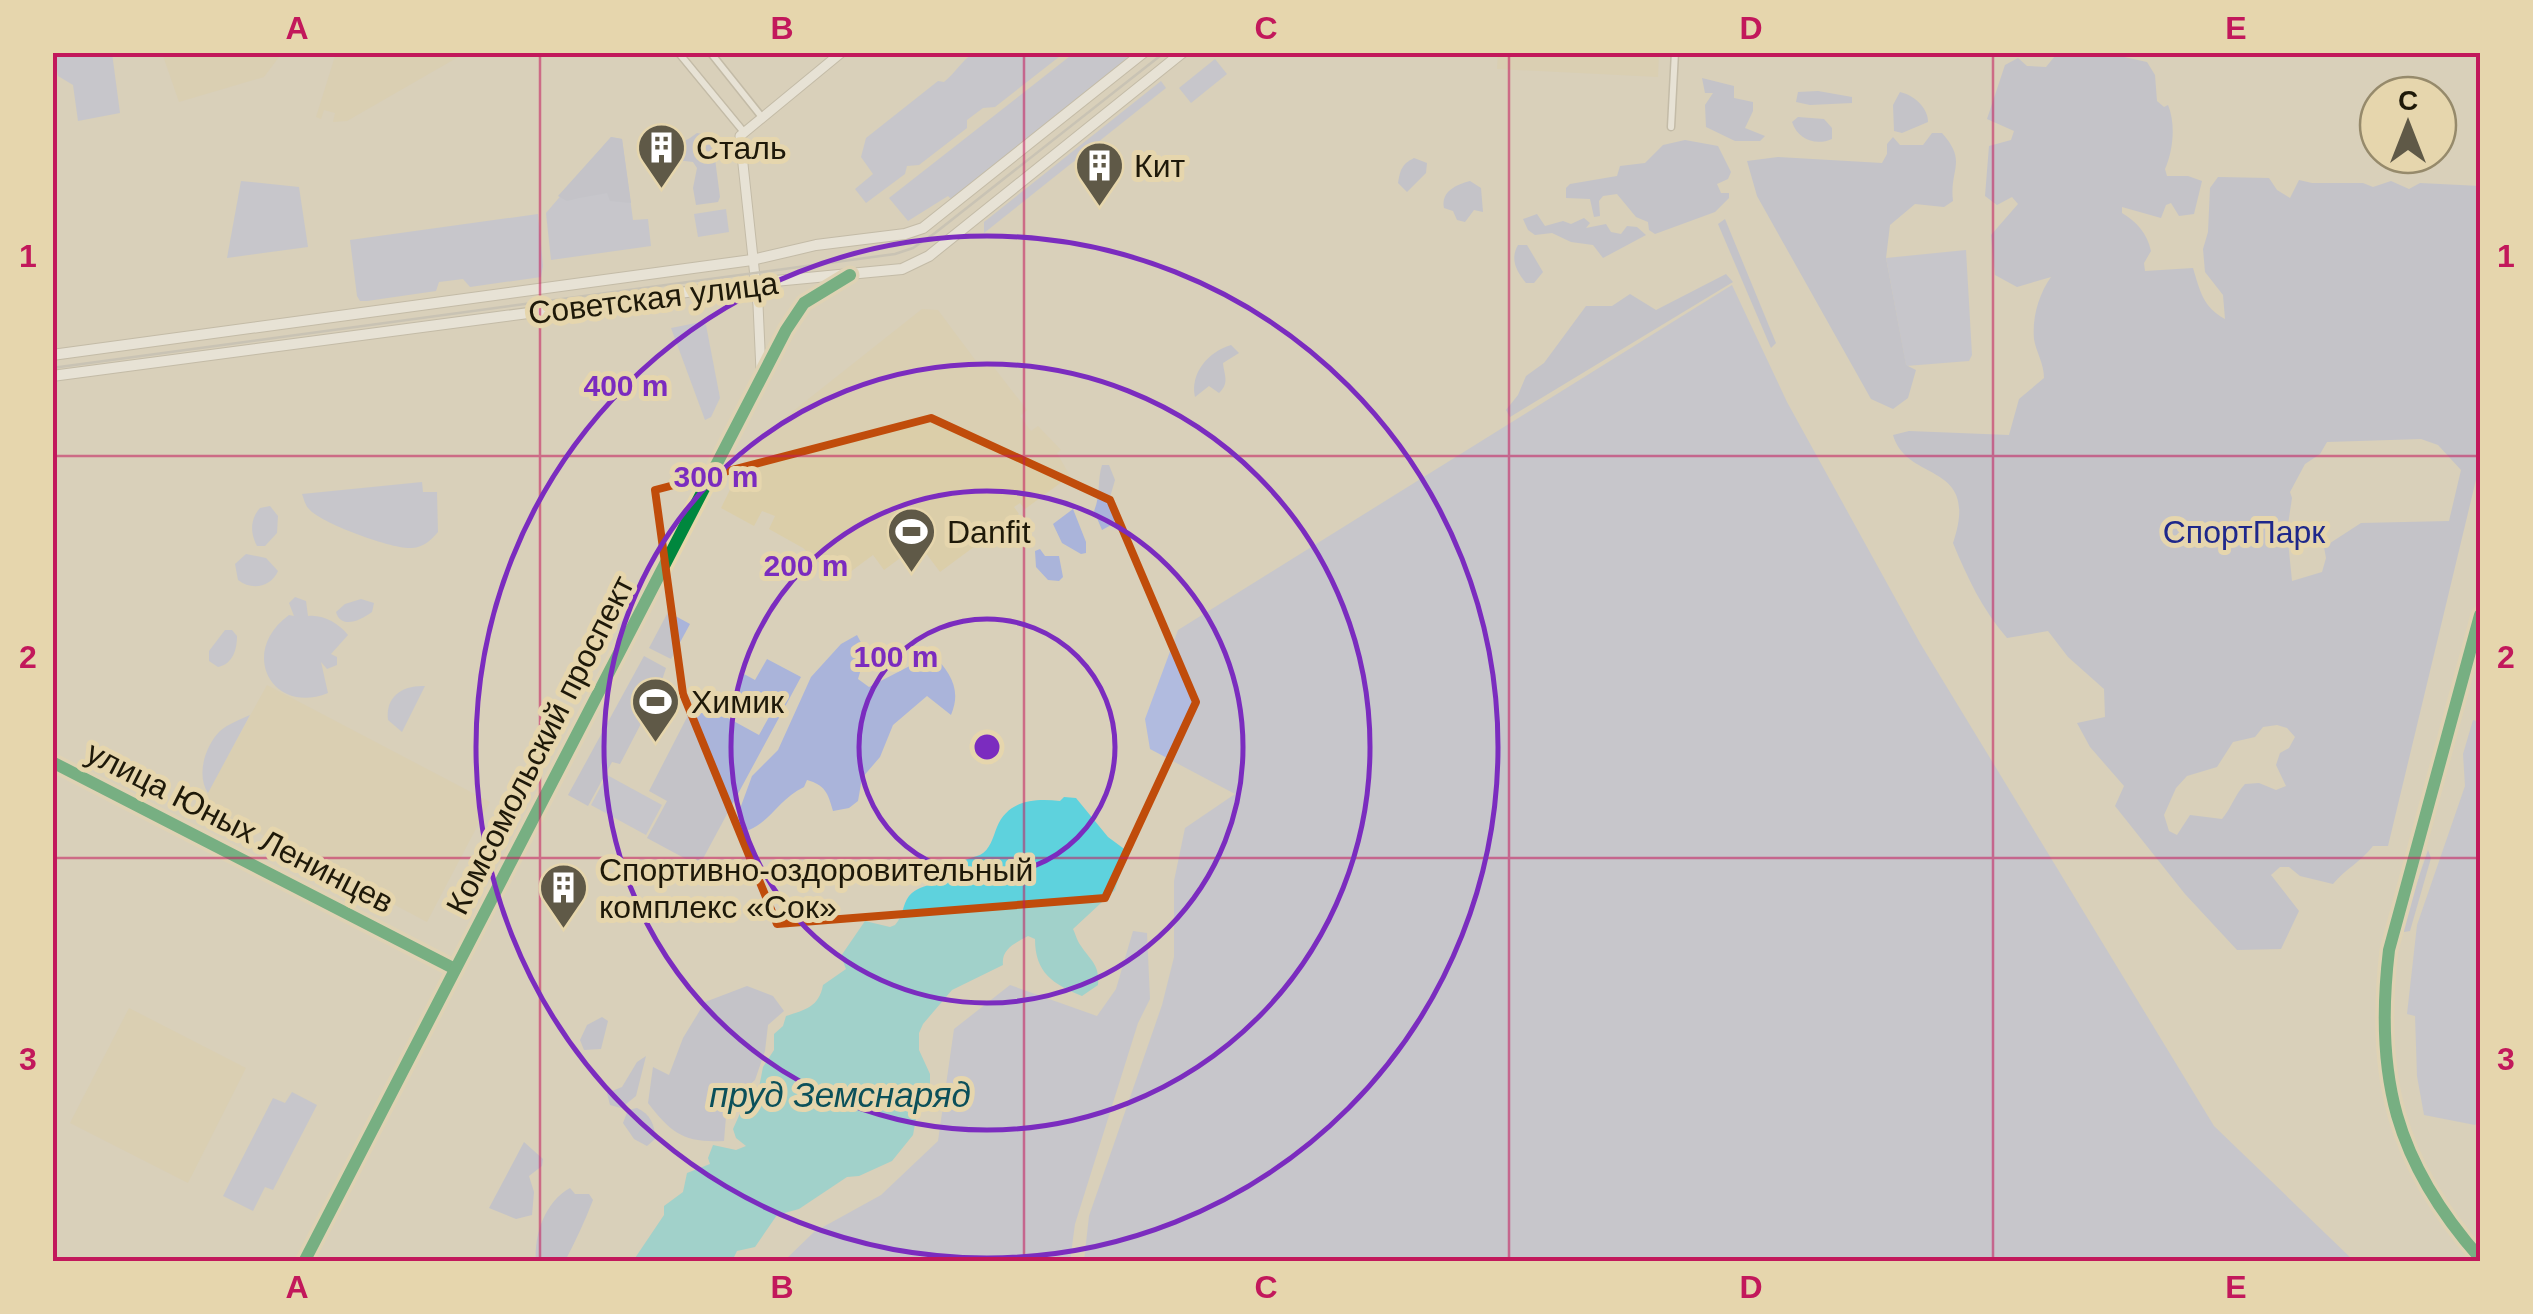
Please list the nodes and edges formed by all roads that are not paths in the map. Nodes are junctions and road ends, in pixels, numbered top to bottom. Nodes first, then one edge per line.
1 (678, 52) edge
2 (710, 52) edge
3 (842, 52) edge
4 (1144, 52) edge
5 (1182, 52) edge
6 (1675, 52) edge
7 (761, 116) junction
8 (1672, 127) dead end
9 (742, 132) junction
10 (752, 260) junction
11 (850, 275) junction
12 (755, 284) junction
13 (52, 355) edge
14 (52, 376) edge
15 (760, 379) junction
16 (2480, 615) edge
17 (52, 762) edge
18 (455, 969) junction
19 (2480, 1258) edge
20 (304, 1262) edge

1 - 9 street
2 - 7 street
3 - 7 street
4 - 10 main road, Советская улица
5 - 11 main road, Советская улица
6 - 8 street
7 - 9 street
9 - 10 street, Комсомольский проспект
10 - 12 street, Комсомольский проспект
10 - 13 main road, Советская улица
11 - 12 main road, Советская улица
11 - 15 street, Комсомольский проспект
12 - 14 main road, Советская улица
12 - 15 street, Комсомольский проспект
15 - 18 street, Комсомольский проспект
16 - 19 street
17 - 18 street, улица Юных Ленинцев
18 - 20 street, Комсомольский проспект

